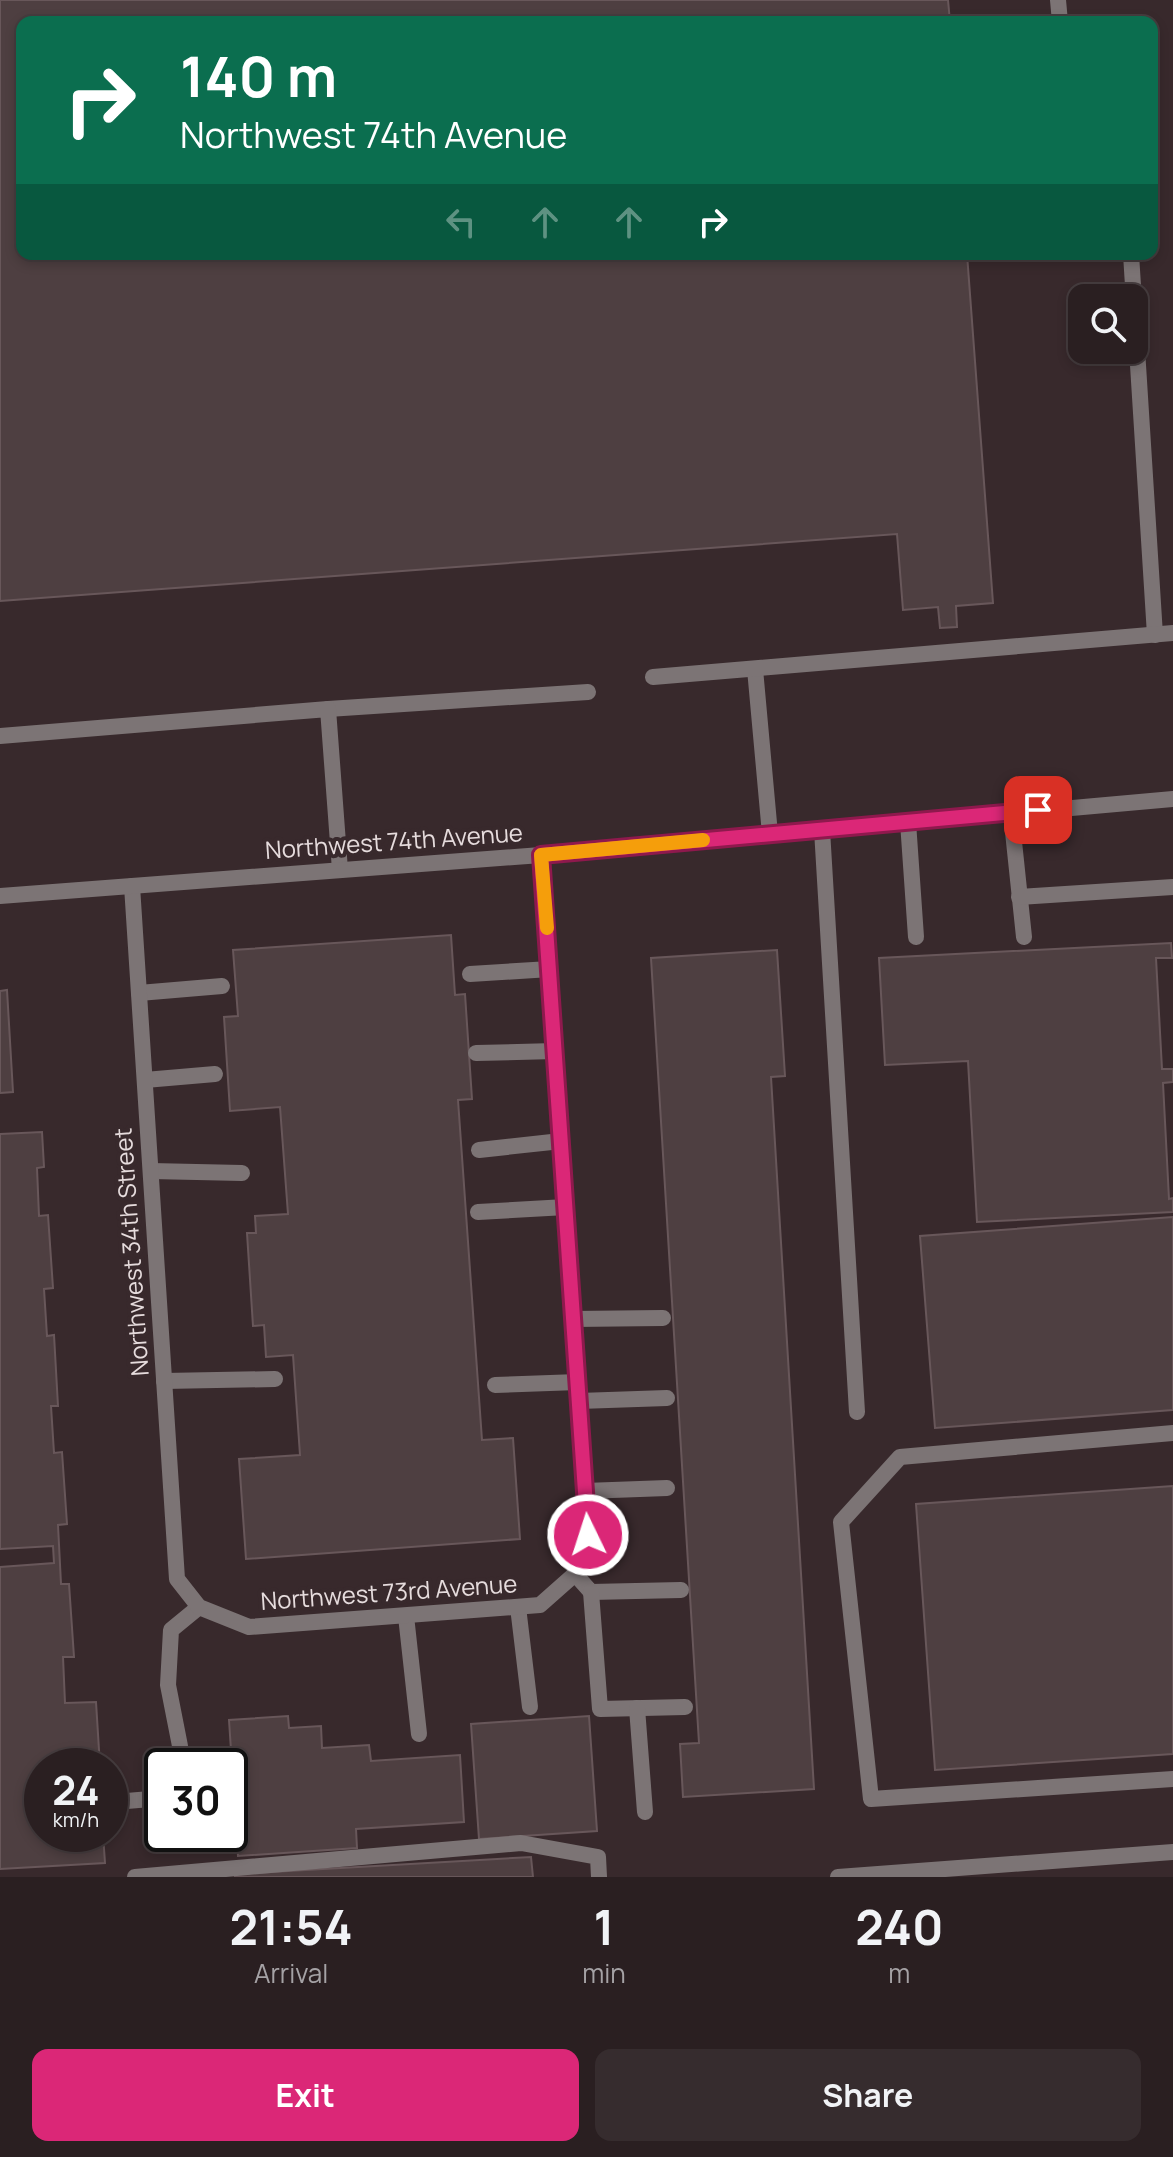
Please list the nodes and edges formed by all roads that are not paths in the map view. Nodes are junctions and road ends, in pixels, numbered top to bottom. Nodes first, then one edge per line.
1 (1131, 260) edge
2 (1173, 633) edge
3 (1155, 635) junction
4 (755, 669) junction
5 (653, 677) dead end
6 (588, 692) dead end
7 (328, 709) junction
8 (0, 736) edge
9 (1173, 799) edge
10 (1011, 813) junction
11 (908, 822) junction
12 (822, 830) junction
13 (770, 834) junction
14 (541, 855) junction
15 (340, 870) junction
16 (132, 886) junction
17 (1173, 887) edge
18 (0, 896) edge
19 (1019, 897) junction
20 (916, 937) dead end
21 (1024, 937) dead end
22 (550, 969) junction
23 (470, 974) dead end
24 (222, 986) dead end
25 (139, 993) junction
26 (555, 1051) junction
27 (476, 1053) dead end
28 (215, 1074) dead end
29 (145, 1080) junction
30 (561, 1141) junction
31 (479, 1150) dead end
32 (151, 1171) junction
33 (242, 1173) dead end
34 (566, 1207) junction
35 (478, 1212) dead end
36 (663, 1318) dead end
37 (573, 1319) junction
38 (275, 1379) dead end
39 (164, 1381) junction
40 (578, 1382) junction
41 (495, 1385) dead end
42 (667, 1398) dead end
43 (579, 1401) junction
44 (857, 1412) dead end
45 (1173, 1433) edge
46 (667, 1488) dead end
47 (585, 1491) junction
48 (575, 1574) junction
49 (681, 1590) dead end
50 (591, 1592) junction
51 (199, 1607) junction
52 (518, 1607) junction
53 (406, 1616) junction
54 (530, 1707) dead end
55 (685, 1707) dead end
56 (637, 1708) junction
57 (419, 1734) dead end
58 (180, 1748) edge
59 (1173, 1779) edge
60 (645, 1812) dead end
61 (1173, 1852) edge
62 (161, 1876) edge
63 (135, 1877) edge
64 (599, 1877) edge
65 (838, 1877) edge

1 - 3 street
2 - 3 street
3 - 4 street
4 - 5 street
4 - 13 street
6 - 7 street
7 - 8 street
7 - 15 street
9 - 10 street, Northwest 74th Avenue
10 - 11 street, Northwest 74th Avenue
10 - 19 street
11 - 12 street, Northwest 74th Avenue
11 - 20 street
12 - 13 street, Northwest 74th Avenue
12 - 44 street
13 - 14 street, Northwest 74th Avenue
14 - 15 street, Northwest 74th Avenue
14 - 22 street
15 - 16 street, Northwest 74th Avenue
16 - 18 street, Northwest 74th Avenue
16 - 25 street, Northwest 34th Street
17 - 19 street
19 - 21 street
22 - 23 street
22 - 26 street
24 - 25 street
25 - 29 street, Northwest 34th Street
26 - 27 street
26 - 30 street
28 - 29 street
29 - 32 street, Northwest 34th Street
30 - 31 street
30 - 34 street
32 - 33 street
32 - 39 street, Northwest 34th Street
34 - 35 street
34 - 37 street
36 - 37 street
37 - 40 street
38 - 39 street
39 - 51 street, Northwest 34th Street
40 - 41 street
40 - 43 street
42 - 43 street
43 - 47 street
45 - 59 street
46 - 47 street
47 - 48 street
48 - 50 street
48 - 52 street, Northwest 73rd Avenue
49 - 50 street
50 - 56 street
51 - 53 street, Northwest 73rd Avenue
51 - 58 street
52 - 53 street, Northwest 73rd Avenue
52 - 54 street
53 - 57 street
55 - 56 street
56 - 60 street
61 - 65 street
62 - 63 street
62 - 64 street

